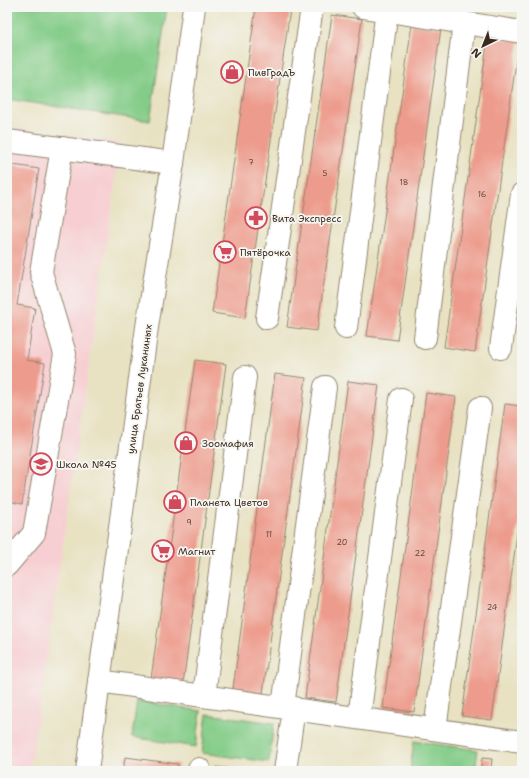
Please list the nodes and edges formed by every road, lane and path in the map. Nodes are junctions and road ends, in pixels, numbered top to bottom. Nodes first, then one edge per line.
1 (194, 7) edge
2 (312, 7) edge
3 (363, 7) edge
4 (387, 10) junction
5 (464, 23) junction
6 (522, 32) edge
7 (7, 141) edge
8 (62, 148) junction
9 (173, 163) junction
10 (522, 194) edge
11 (267, 318) dead end
12 (346, 328) dead end
13 (425, 338) dead end
14 (501, 348) dead end
15 (245, 377) dead end
16 (325, 387) dead end
17 (401, 399) dead end
18 (480, 408) dead end
19 (7, 565) edge
20 (99, 681) junction
21 (204, 696) junction
22 (289, 707) junction
23 (359, 718) junction
24 (435, 729) junction
25 (522, 742) edge
26 (87, 771) edge
27 (285, 771) edge

1 - 9 street, улица Братьев Луканиных
2 - 11 street
3 - 4 street
4 - 5 street
4 - 12 street
5 - 6 street
5 - 13 street
7 - 8 street
8 - 9 street
8 - 19 street
9 - 20 street, улица Братьев Луканиных
10 - 14 street
15 - 21 street
16 - 22 street
17 - 23 street
18 - 24 street
20 - 21 street
20 - 26 street, улица Братьев Луканиных
21 - 22 street
22 - 23 street
22 - 27 street
23 - 24 street
24 - 25 street

